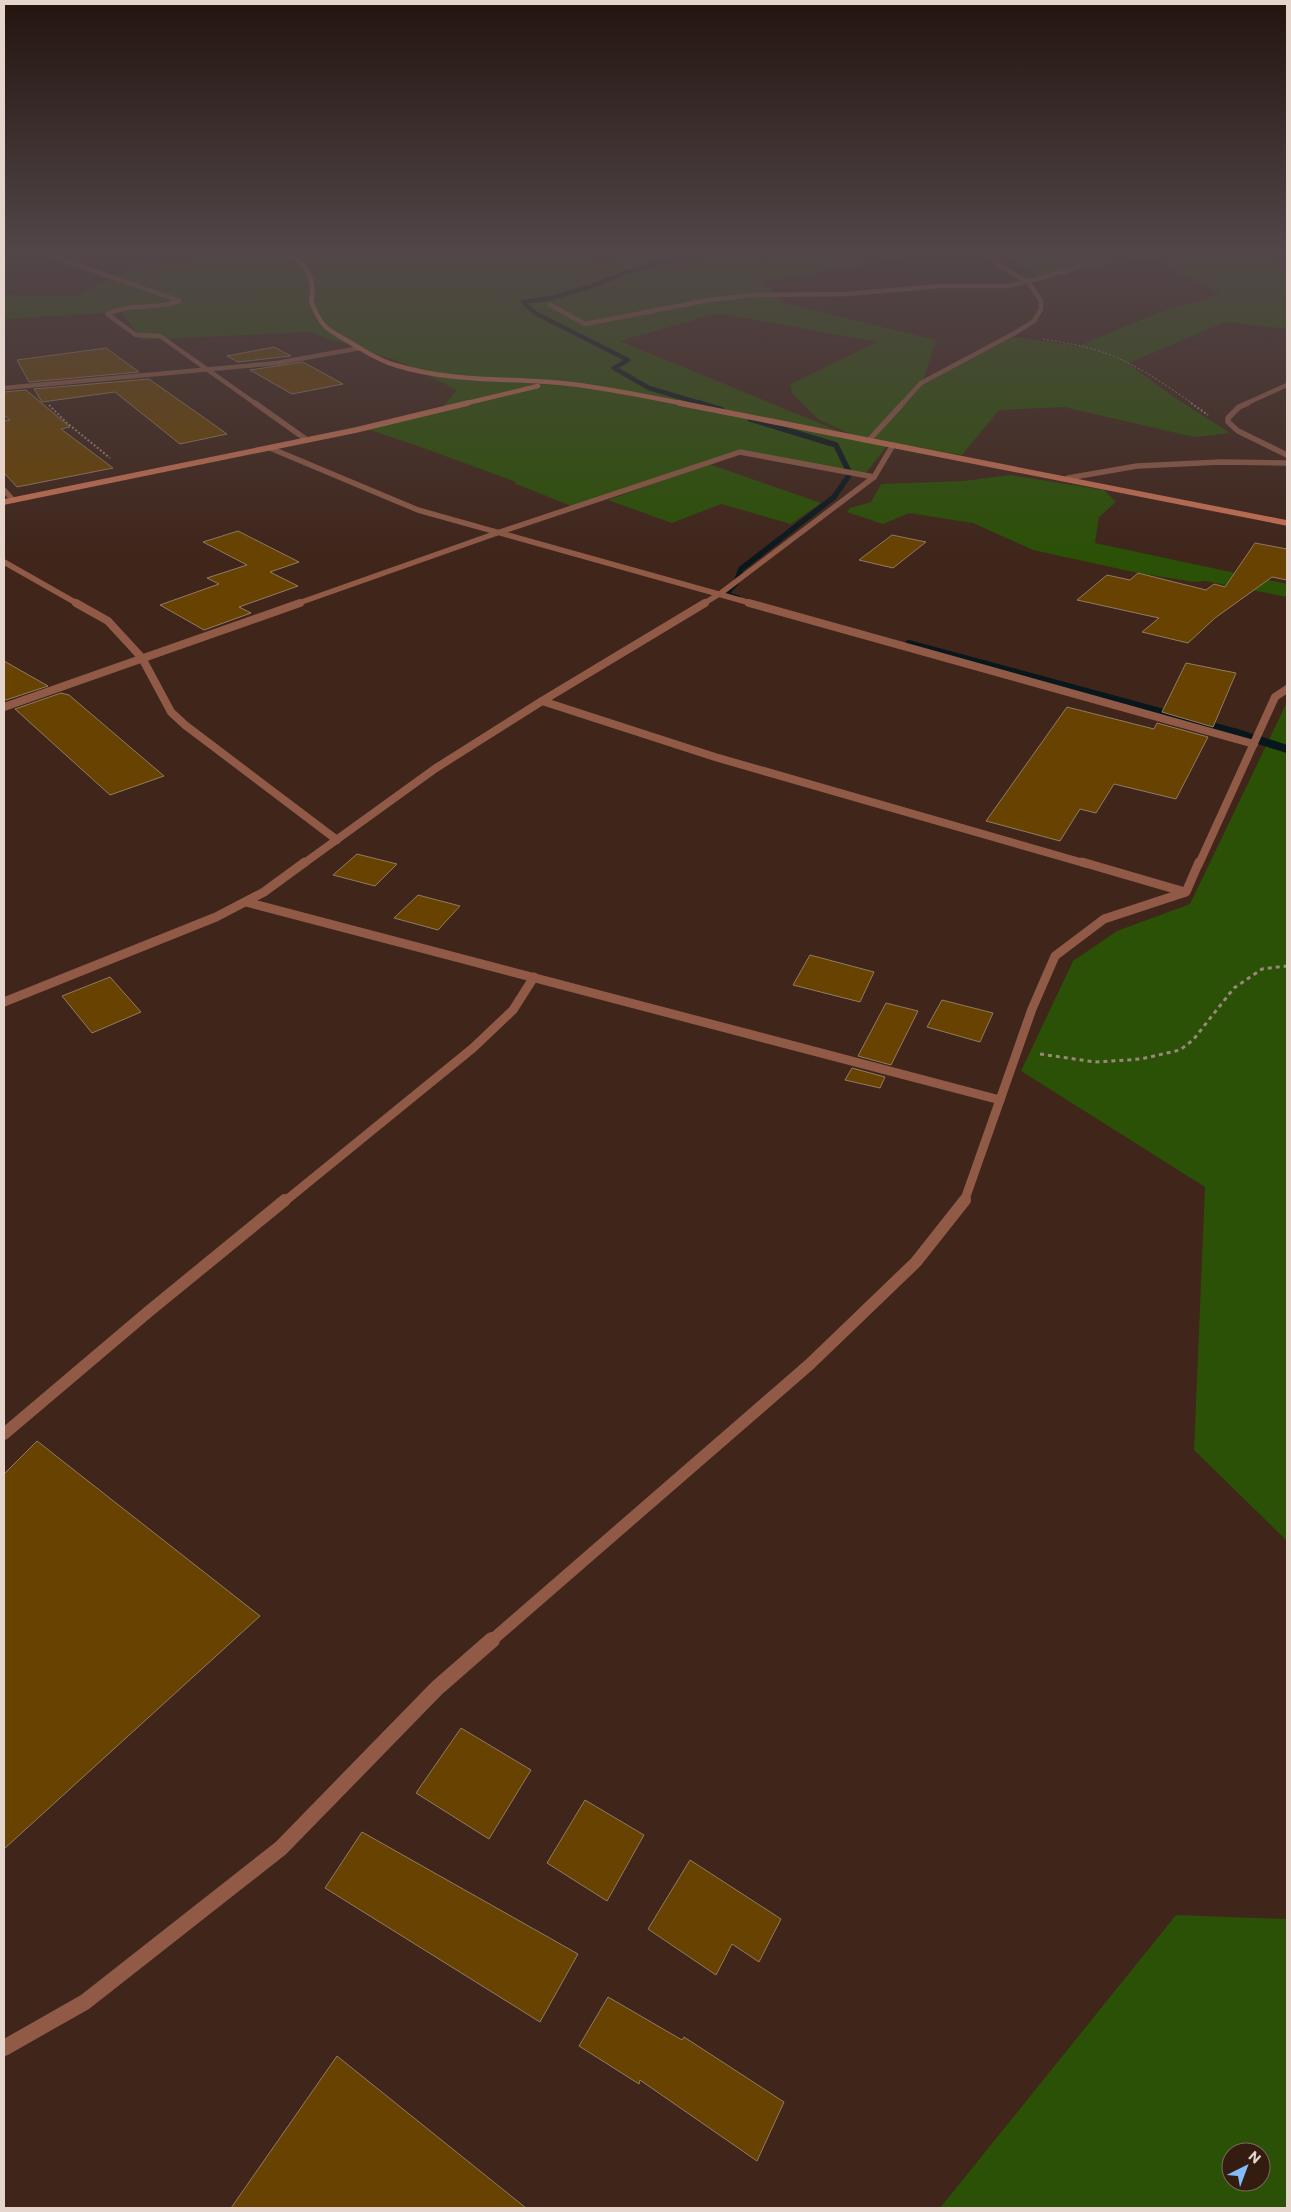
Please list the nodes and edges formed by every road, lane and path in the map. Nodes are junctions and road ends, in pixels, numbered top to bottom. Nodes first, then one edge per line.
1 (183, 353) edge
2 (331, 353) edge
3 (369, 353) edge
4 (976, 353) edge
5 (1106, 353) edge
6 (206, 370) junction
7 (548, 383) junction
8 (1287, 385) edge
9 (33, 386) junction
10 (4, 388) edge
11 (1212, 417) dead end
12 (307, 440) junction
13 (869, 440) junction
14 (893, 445) junction
15 (270, 448) junction
16 (1287, 455) edge
17 (1287, 463) edge
18 (132, 476) junction
19 (874, 477) junction
20 (1068, 478) junction
21 (4, 490) edge
22 (13, 500) junction
23 (4, 502) edge
24 (1287, 522) edge
25 (497, 534) junction
26 (4, 562) edge
27 (721, 594) junction
28 (142, 658) junction
29 (1287, 689) edge
30 (542, 701) junction
31 (4, 707) edge
32 (1254, 744) junction
33 (337, 840) junction
34 (1186, 892) junction
35 (246, 902) junction
36 (1287, 966) edge
37 (534, 977) junction
38 (4, 1002) edge
39 (1017, 1050) junction
40 (1000, 1100) junction
41 (4, 1434) edge
42 (4, 2048) edge

1 - 6 street
2 - 6 street
3 - 7 street
4 - 13 street
5 - 11 path
6 - 9 street
6 - 12 street
7 - 12 street
7 - 13 street
8 - 16 street
9 - 10 street
9 - 18 path
12 - 15 street
13 - 14 street
14 - 19 street
14 - 20 street
15 - 18 street
15 - 25 street
17 - 20 street
18 - 22 street
19 - 25 street
19 - 27 street
20 - 24 street
21 - 22 street
22 - 23 street
25 - 27 street
25 - 28 street
26 - 28 street
27 - 30 street
27 - 32 street
28 - 31 street
28 - 33 street
29 - 32 street
30 - 33 street
30 - 34 street
32 - 34 street
33 - 35 street
34 - 39 street
35 - 37 street
35 - 38 street
36 - 39 path
37 - 40 street
37 - 41 street
39 - 40 street
40 - 42 street

